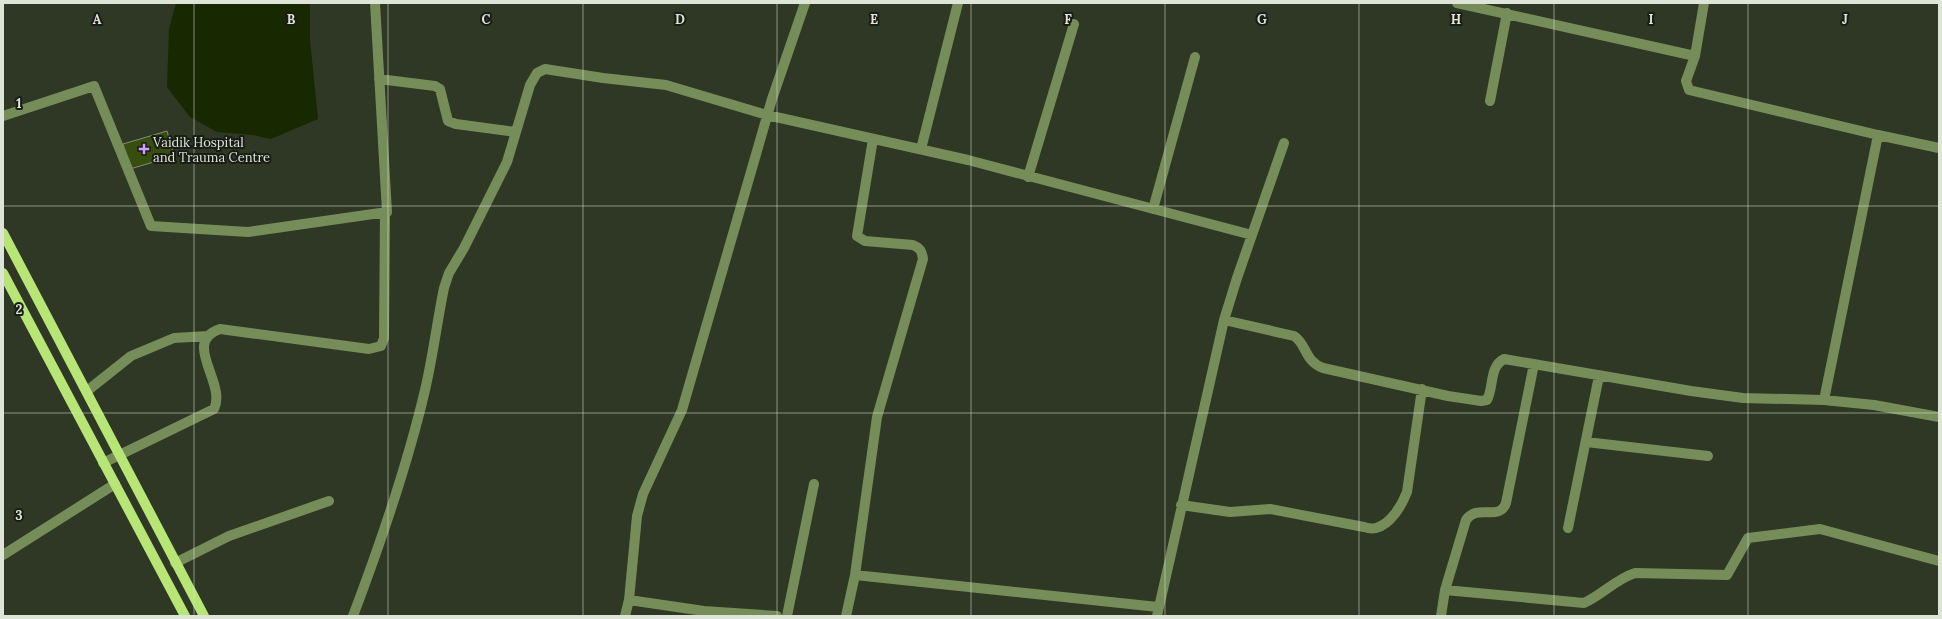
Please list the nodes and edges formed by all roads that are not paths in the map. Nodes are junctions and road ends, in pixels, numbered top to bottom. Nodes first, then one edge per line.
1 (376, 3) edge
2 (805, 3) edge
3 (958, 3) edge
4 (1458, 3) edge
5 (1704, 3) edge
6 (1507, 13) junction
7 (1074, 24) dead end
8 (1695, 56) junction
9 (1195, 57) dead end
10 (379, 78) junction
11 (1490, 101) dead end
12 (767, 115) junction
13 (3, 116) edge
14 (516, 132) junction
15 (1878, 135) junction
16 (873, 139) junction
17 (1284, 143) dead end
18 (1939, 148) edge
19 (921, 149) junction
20 (1028, 177) junction
21 (1153, 209) junction
22 (385, 212) junction
23 (3, 233) edge
24 (1252, 236) junction
25 (3, 273) edge
26 (1224, 320) junction
27 (208, 336) junction
28 (1534, 364) junction
29 (1599, 376) junction
30 (1422, 389) junction
31 (87, 391) junction
32 (1824, 400) junction
33 (1939, 416) edge
34 (1586, 442) junction
35 (120, 455) junction
36 (1708, 456) dead end
37 (103, 463) junction
38 (115, 484) junction
39 (814, 484) dead end
40 (329, 501) dead end
41 (1182, 505) junction
42 (1568, 528) dead end
43 (3, 555) edge
44 (1939, 561) edge
45 (176, 563) junction
46 (855, 575) junction
47 (1445, 590) junction
48 (629, 600) junction
49 (1158, 611) edge
50 (185, 616) edge
51 (204, 616) edge
52 (353, 616) edge
53 (625, 616) edge
54 (777, 616) edge
55 (788, 616) edge
56 (846, 616) edge
57 (1441, 616) edge

1 - 10 street
2 - 12 street
3 - 19 street
4 - 6 street
5 - 8 street
6 - 8 street
6 - 11 street
7 - 20 street
8 - 15 street
9 - 21 street
10 - 14 street
10 - 22 street
12 - 14 street
12 - 16 street
12 - 48 street
13 - 22 street
14 - 52 street
15 - 18 street
15 - 32 street
16 - 19 street
16 - 46 street
17 - 24 street
19 - 20 street
20 - 21 street
21 - 24 street
22 - 27 street
23 - 31 main road
24 - 26 street
25 - 37 main road
26 - 30 street
26 - 41 street
27 - 31 street
27 - 35 street
28 - 29 street
28 - 30 street
28 - 47 street
29 - 32 street
29 - 34 street
30 - 41 street
31 - 35 main road
32 - 33 street
34 - 36 street
34 - 42 street
35 - 37 street
35 - 45 main road
37 - 38 main road
38 - 43 street
38 - 50 main road
39 - 55 street
40 - 45 street
41 - 49 street
44 - 47 street
45 - 51 main road
46 - 49 street
46 - 56 street
47 - 57 street
48 - 53 street
48 - 54 street

